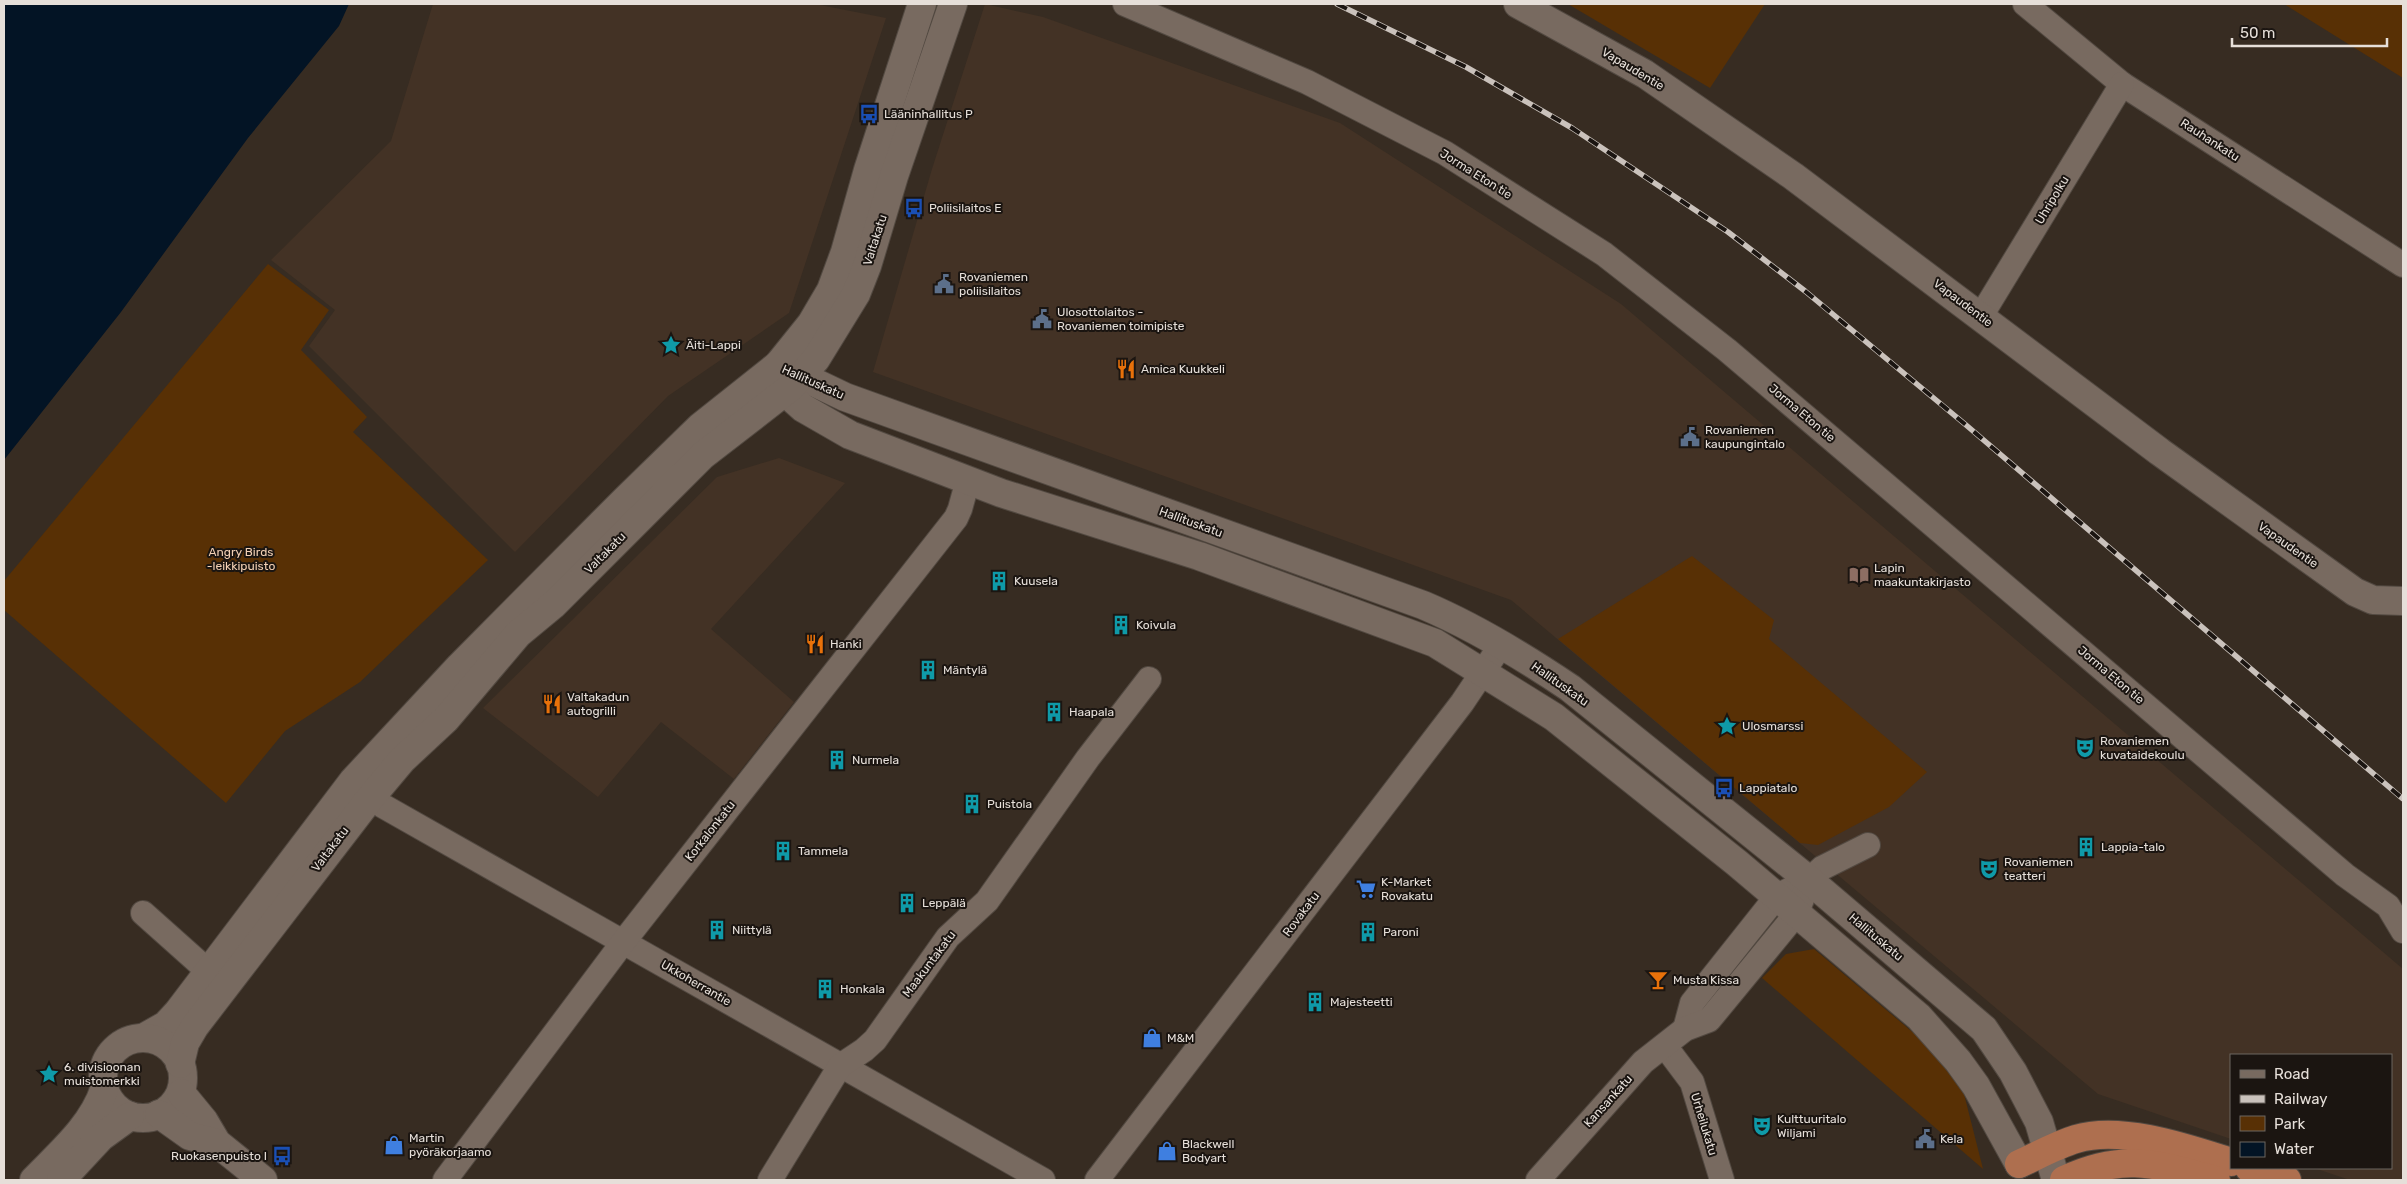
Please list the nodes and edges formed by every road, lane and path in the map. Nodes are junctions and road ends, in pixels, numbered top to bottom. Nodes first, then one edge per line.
1 (922, 4) edge
2 (953, 4) edge
3 (1125, 4) edge
4 (1518, 4) edge
5 (2025, 4) edge
6 (2122, 84) junction
7 (2403, 265) edge
8 (1981, 316) junction
9 (788, 378) junction
10 (956, 435) junction
11 (968, 480) junction
12 (1229, 536) junction
13 (1199, 556) junction
14 (1235, 569) junction
15 (2403, 601) edge
16 (1501, 645) junction
17 (1483, 672) junction
18 (1149, 679) dead end
19 (362, 789) junction
20 (1868, 845) dead end
21 (1809, 880) junction
22 (1777, 896) junction
23 (143, 913) dead end
24 (1797, 914) junction
25 (2403, 931) edge
26 (624, 941) junction
27 (208, 972) junction
28 (1685, 1029) junction
29 (143, 1038) junction
30 (1665, 1046) junction
31 (180, 1064) junction
32 (840, 1066) junction
33 (104, 1090) junction
34 (181, 1093) junction
35 (159, 1114) junction
36 (130, 1116) junction
37 (217, 1143) junction
38 (2047, 1152) junction
39 (2230, 1162) edge
40 (2019, 1164) joint
41 (2252, 1169) edge
42 (34, 1180) edge
43 (61, 1180) edge
44 (264, 1180) edge
45 (445, 1180) edge
46 (770, 1180) edge
47 (1043, 1180) edge
48 (1098, 1180) edge
49 (1538, 1180) edge
50 (1722, 1180) edge
51 (2056, 1180) edge
52 (2064, 1180) edge
53 (2216, 1180) edge
54 (2286, 1180) edge

1 - 9 street, Valtakatu
2 - 9 street, Valtakatu
3 - 25 street, Jorma Eton tie
4 - 8 street, Vapaudentie
5 - 6 street, Rauhankatu
6 - 7 street, Rauhankatu
6 - 8 street, Uhripolku
8 - 15 street, Vapaudentie
9 - 10 street, Hallituskatu
9 - 11 street, Hallituskatu
9 - 19 street, Valtakatu
10 - 11 street
10 - 12 street, Hallituskatu
11 - 13 street, Hallituskatu
11 - 26 street, Korkalonkatu
12 - 13 street
12 - 14 street
12 - 16 street, Hallituskatu
13 - 14 street, Hallituskatu
14 - 17 street, Hallituskatu
16 - 17 street, Rovakatu
16 - 21 street, Hallituskatu
17 - 22 street, Hallituskatu
17 - 48 street, Rovakatu
18 - 32 street, Maakuntakatu
19 - 26 street, Ukkoherrantie
19 - 27 street, Valtakatu
19 - 31 street, Valtakatu
20 - 21 street
21 - 22 street
21 - 24 street, Kansankatu
21 - 38 street, Hallituskatu
22 - 24 street, Hallituskatu
22 - 28 street
23 - 27 street
24 - 28 street, Kansankatu
24 - 40 street, Hallituskatu
26 - 32 street, Ukkoherrantie
26 - 45 street, Korkalonkatu
27 - 29 street, Valtakatu
28 - 30 street, Kansankatu
29 - 31 street
29 - 33 street
30 - 49 street, Kansankatu
30 - 50 street, Urheilukatu
31 - 34 street
32 - 46 street, Maakuntakatu
32 - 47 street, Ukkoherrantie
33 - 36 street
33 - 42 street
34 - 35 street
34 - 37 street
35 - 36 street
35 - 37 street
36 - 43 street
37 - 44 street
38 - 39 highway
38 - 40 highway
38 - 51 street, Hallituskatu
41 - 54 highway
52 - 53 highway

